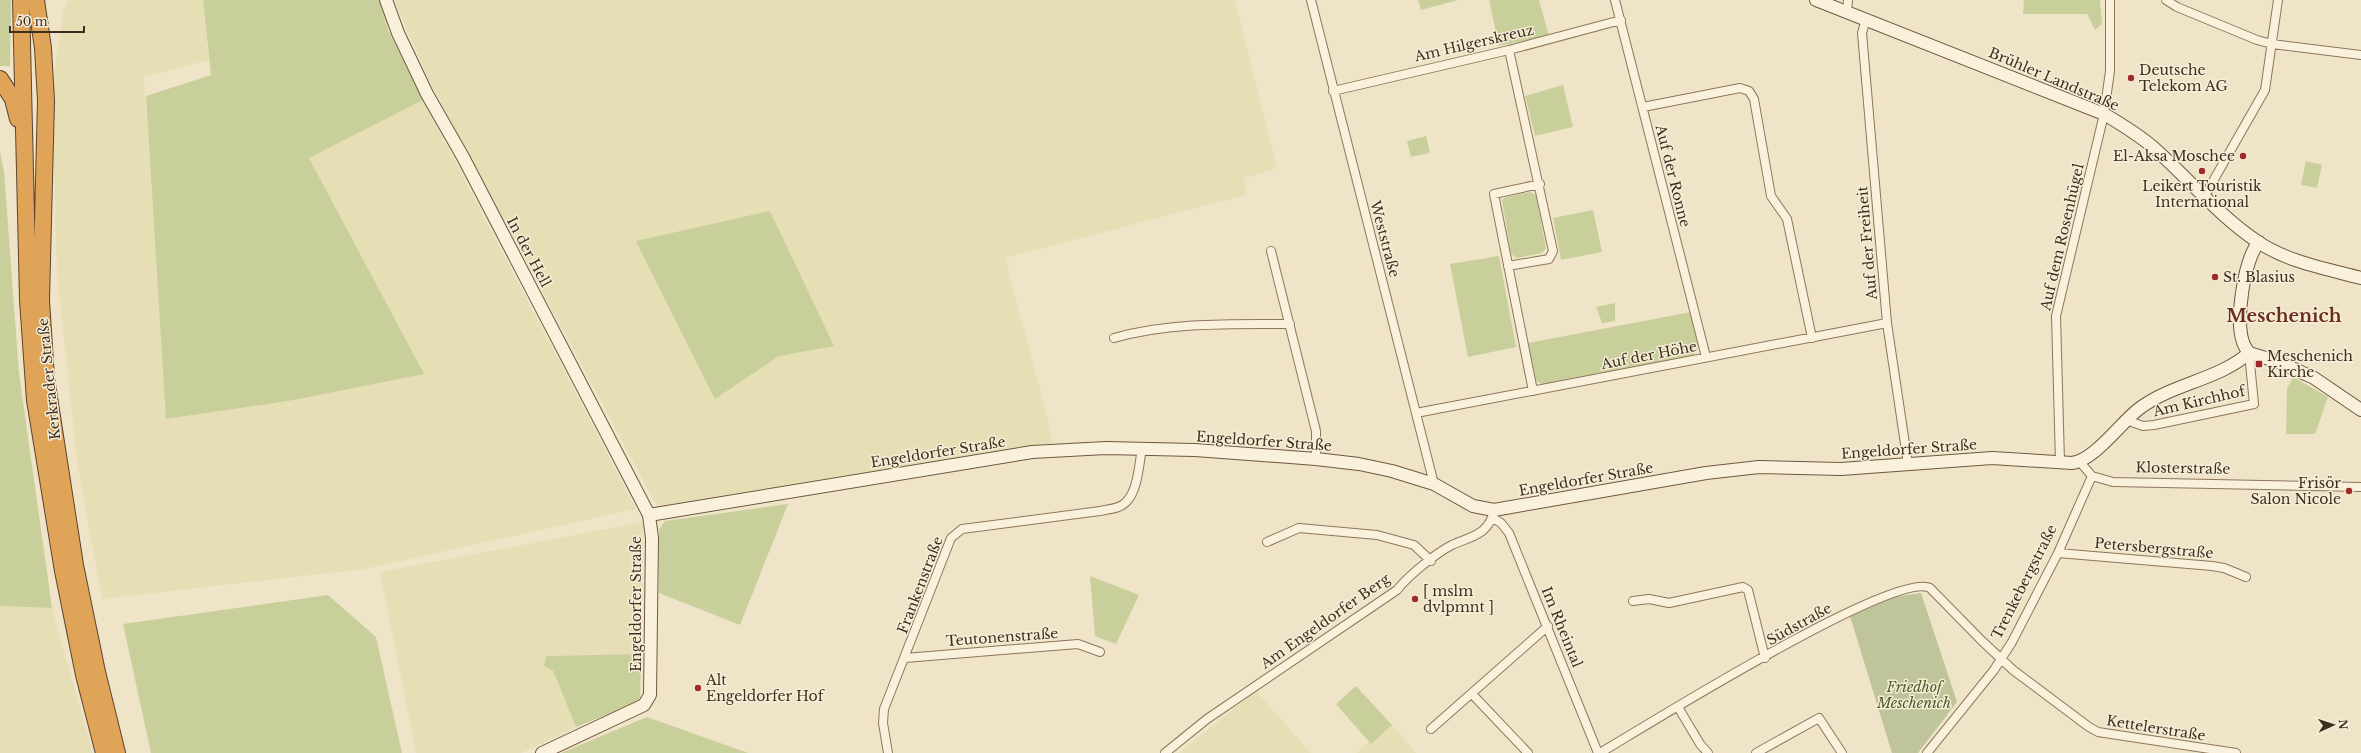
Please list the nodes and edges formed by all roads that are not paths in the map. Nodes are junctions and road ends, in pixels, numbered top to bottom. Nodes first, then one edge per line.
1 (21, 0) edge
2 (36, 0) edge
3 (386, 0) edge
4 (1310, 0) edge
5 (1616, 0) edge
6 (1816, 0) edge
7 (2110, 0) edge
8 (2166, 0) edge
9 (2278, 0) edge
10 (1847, 6) edge
11 (1866, 19) junction
12 (1621, 20) junction
13 (2272, 44) junction
14 (1509, 50) junction
15 (2361, 55) edge
16 (0, 79) edge
17 (1333, 91) junction
18 (1643, 107) junction
19 (2104, 114) junction
20 (24, 153) junction
21 (1540, 184) junction
22 (2204, 197) junction
23 (2259, 242) junction
24 (1271, 252) dead end
25 (1508, 266) junction
26 (2361, 278) edge
27 (1887, 323) junction
28 (1290, 324) junction
29 (1114, 338) dead end
30 (1812, 338) junction
31 (2249, 353) junction
32 (1706, 357) junction
33 (1533, 391) junction
34 (2360, 409) edge
35 (1416, 413) junction
36 (2126, 420) junction
37 (1142, 448) junction
38 (1316, 459) junction
39 (2060, 462) junction
40 (2080, 462) junction
41 (1908, 464) junction
42 (2092, 476) junction
43 (1434, 484) junction
44 (2361, 487) edge
45 (1494, 514) junction
46 (649, 515) junction
47 (1268, 542) dead end
48 (2058, 553) junction
49 (1431, 561) junction
50 (2246, 577) dead end
51 (1633, 601) dead end
52 (1548, 626) junction
53 (1100, 652) dead end
54 (905, 658) junction
55 (1765, 658) junction
56 (2002, 658) junction
57 (1472, 694) junction
58 (1678, 707) junction
59 (1431, 729) dead end
60 (104, 753) edge
61 (117, 753) edge
62 (542, 753) edge
63 (888, 753) edge
64 (1165, 753) edge
65 (1528, 753) edge
66 (1599, 753) edge
67 (1708, 753) edge
68 (1756, 753) edge
69 (1842, 753) edge
70 (1928, 753) edge
71 (2236, 753) edge

1 - 20 highway, Kerkrader Straße
2 - 61 highway, Kerkrader Straße
3 - 46 street, In der Hell
4 - 17 street, Weststraße
5 - 12 street, Auf der Ronne
6 - 10 street, Brühler Landstraße
7 - 19 street, Auf dem Rosenhügel
8 - 13 street
9 - 13 street
10 - 11 street, Brühler Landstraße
11 - 19 street, Brühler Landstraße
11 - 27 street, Auf der Freiheit
12 - 14 street, Am Hilgerskreuz
12 - 18 street, Auf der Ronne
13 - 15 street
13 - 22 street
14 - 17 street, Am Hilgerskreuz
14 - 21 street
16 - 20 highway
17 - 35 street, Weststraße
18 - 30 street
18 - 32 street, Auf der Ronne
19 - 22 street, Brühler Landstraße
19 - 39 street, Auf dem Rosenhügel
20 - 60 highway, Kerkrader Straße
21 - 25 street
21 - 25 street
22 - 23 street, Brühler Landstraße
23 - 26 street, Brühler Landstraße
23 - 31 street
24 - 28 street
25 - 33 street
27 - 30 street, Auf der Höhe
27 - 41 street, Auf der Freiheit
28 - 29 street
28 - 38 street
30 - 32 street, Auf der Höhe
31 - 34 street
31 - 36 street
31 - 36 street, Am Kirchhof
32 - 33 street, Auf der Höhe
33 - 35 street, Auf der Höhe
35 - 43 street, Weststraße
36 - 40 street
37 - 38 street, Engeldorfer Straße
37 - 46 street, Engeldorfer Straße
37 - 54 street, Frankenstraße
38 - 43 street, Engeldorfer Straße
39 - 40 street
39 - 41 street, Engeldorfer Straße
40 - 42 street
41 - 45 street, Engeldorfer Straße
42 - 44 street, Klosterstraße
42 - 48 street, Trenkebergstraße
43 - 45 street, Engeldorfer Straße
45 - 49 street, Am Engeldorfer Berg
45 - 52 street, Im Rheintal
46 - 62 street, Engeldorfer Straße
47 - 49 street
48 - 50 street, Petersbergstraße
48 - 56 street, Trenkebergstraße
49 - 64 street, Am Engeldorfer Berg
51 - 55 street
52 - 57 street
52 - 66 street, Im Rheintal
53 - 54 street, Teutonenstraße
54 - 63 street, Frankenstraße
55 - 56 street, Südstraße
55 - 58 street, Südstraße
56 - 70 street, Trenkebergstraße
56 - 71 street, Kettelerstraße
57 - 59 street
57 - 65 street
58 - 66 street, Südstraße
58 - 67 street
68 - 69 street

